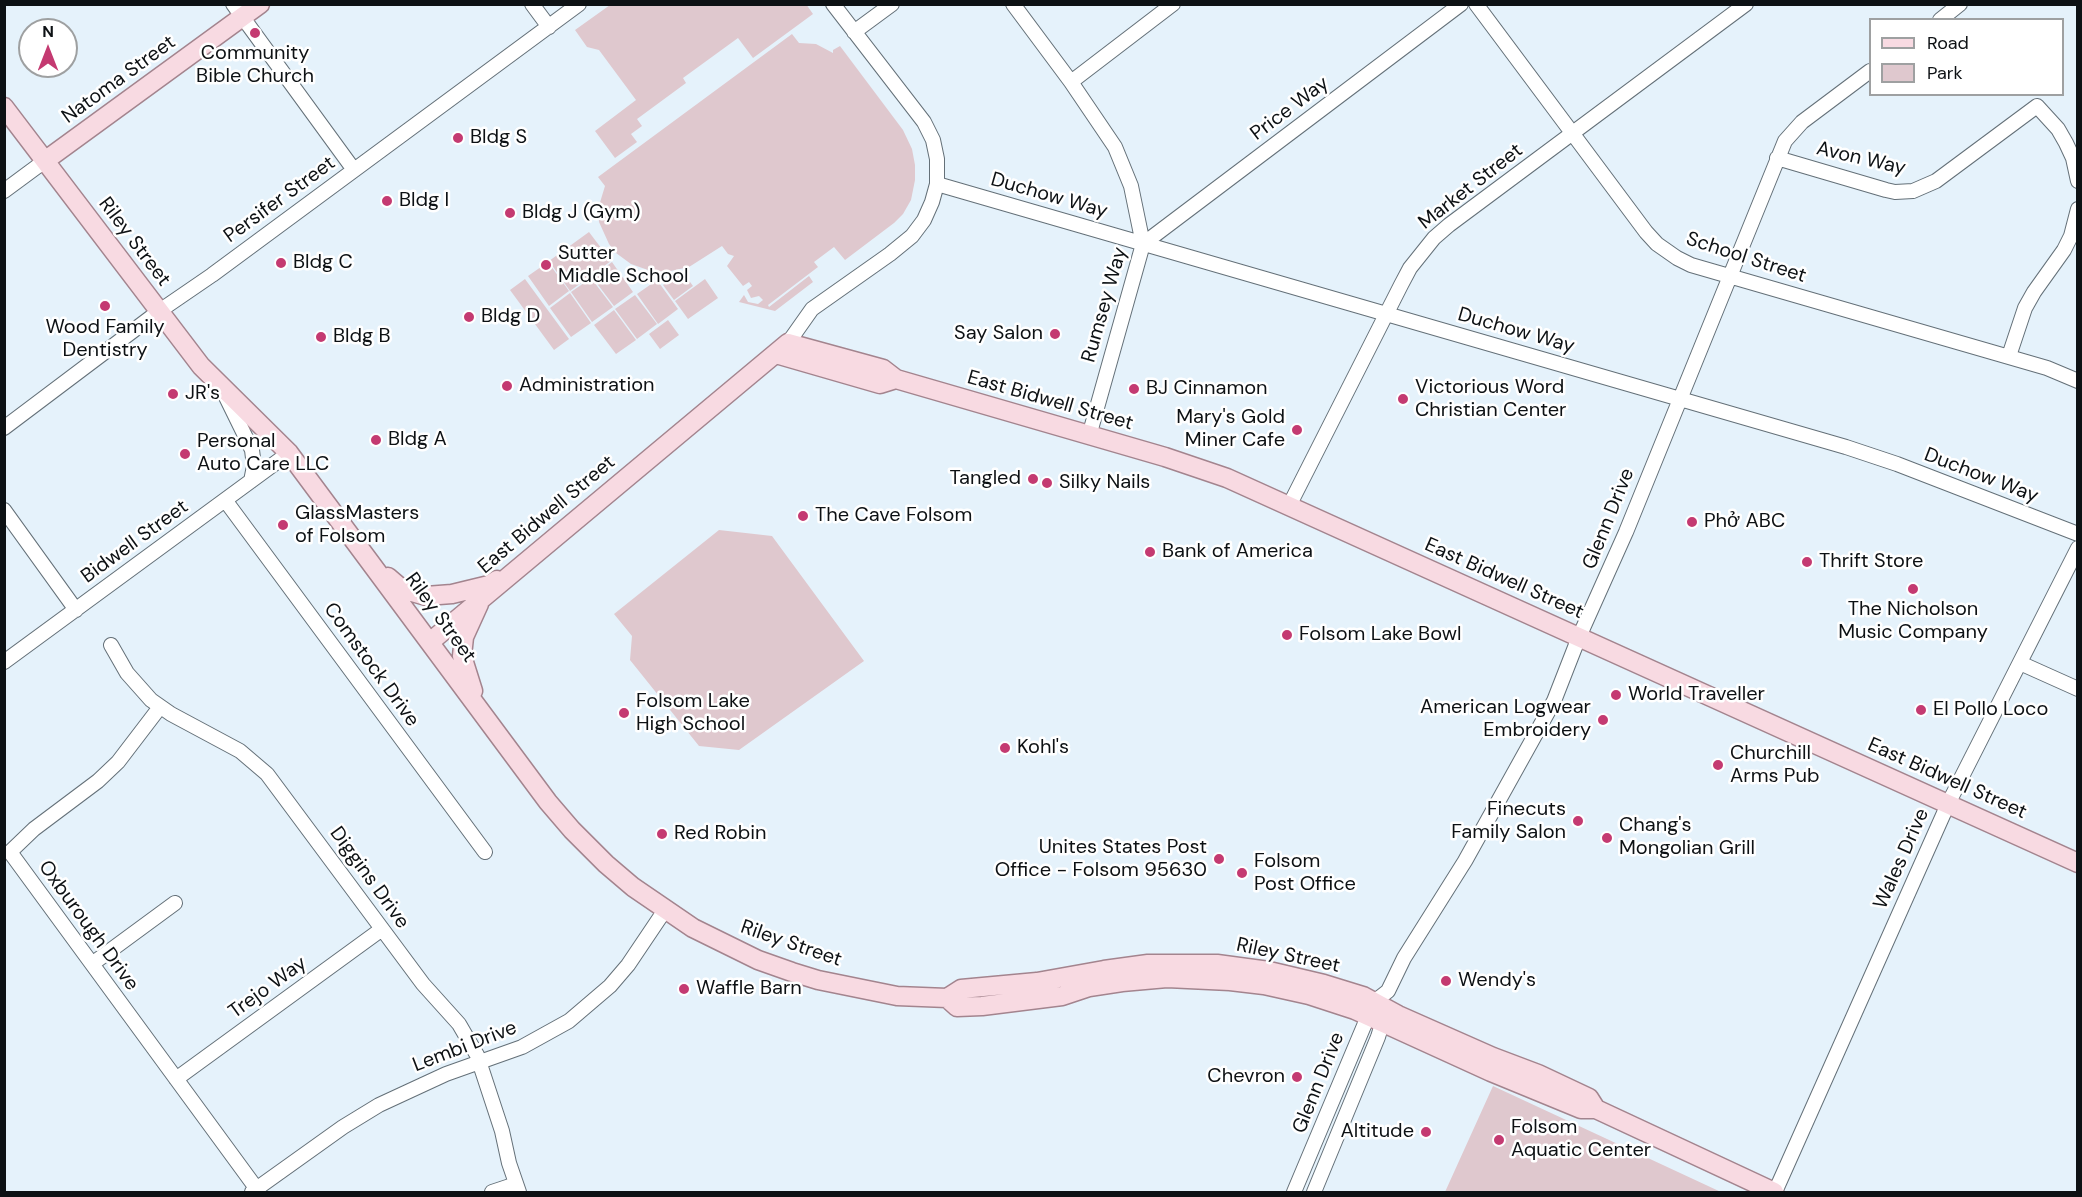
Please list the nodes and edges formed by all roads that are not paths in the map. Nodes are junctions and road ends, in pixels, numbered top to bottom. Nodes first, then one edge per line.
1 (260, 4) edge
2 (532, 4) edge
3 (579, 4) edge
4 (833, 4) edge
5 (892, 4) edge
6 (1012, 4) edge
7 (1173, 4) edge
8 (1461, 4) edge
9 (1476, 4) edge
10 (1746, 4) edge
11 (1960, 4) edge
12 (237, 11) edge
13 (1942, 18) edge
14 (549, 27) junction
15 (854, 32) junction
16 (1869, 72) edge
17 (1071, 82) junction
18 (4, 106) edge
19 (1572, 133) junction
20 (1777, 158) junction
21 (46, 160) junction
22 (354, 170) junction
23 (2078, 181) edge
24 (937, 184) junction
25 (4, 191) edge
26 (2078, 209) edge
27 (1143, 244) junction
28 (1729, 276) junction
29 (158, 312) junction
30 (1386, 314) junction
31 (782, 349) junction
32 (2009, 356) junction
33 (2078, 381) edge
34 (220, 386) junction
35 (1679, 399) junction
36 (4, 428) edge
37 (1089, 436) junction
38 (290, 453) junction
39 (251, 481) junction
40 (225, 500) junction
41 (1289, 506) junction
42 (4, 510) edge
43 (2078, 534) edge
44 (2078, 548) edge
45 (366, 555) junction
46 (522, 566) junction
47 (481, 599) junction
48 (76, 610) junction
49 (1579, 637) junction
50 (430, 642) junction
51 (111, 645) dead end
52 (4, 662) edge
53 (2020, 663) junction
54 (2078, 689) edge
55 (477, 705) junction
56 (160, 707) junction
57 (1948, 804) junction
58 (485, 852) dead end
59 (2078, 863) edge
60 (175, 903) dead end
61 (665, 910) junction
62 (382, 929) junction
63 (92, 964) junction
64 (1070, 976) junction
65 (947, 998) junction
66 (982, 1006) junction
67 (1379, 1009) junction
68 (479, 1062) junction
69 (176, 1080) junction
70 (1311, 1153) junction
71 (517, 1188) edge
72 (256, 1191) edge
73 (492, 1192) edge
74 (1294, 1192) edge
75 (1303, 1192) edge
76 (1314, 1192) edge
77 (1775, 1192) edge

1 - 12 main road, Natoma Street
2 - 14 street
3 - 14 street, Persifer Street
4 - 15 street
5 - 15 street
6 - 17 street, Rumsey Way
7 - 17 street
8 - 27 street, Price Way
9 - 19 street, School Street
10 - 19 street, Market Street
11 - 13 street
12 - 21 main road, Natoma Street
12 - 22 street
14 - 22 street, Persifer Street
15 - 24 street
16 - 20 street, Glenn Drive
17 - 27 street, Rumsey Way
18 - 21 main road, Riley Street
19 - 28 street, School Street
19 - 30 street, Market Street
20 - 23 street, Avon Way
20 - 28 street, Glenn Drive
21 - 25 street, Natoma Street
21 - 29 main road, Riley Street
22 - 29 street, Persifer Street
24 - 27 street, Duchow Way
24 - 31 street
26 - 32 street
27 - 30 street, Duchow Way
27 - 37 street, Rumsey Way
28 - 32 street, School Street
28 - 35 street, Glenn Drive
29 - 34 main road, Riley Street
29 - 36 street, Persifer Street
30 - 35 street, Duchow Way
30 - 41 street, Market Street
31 - 37 main road, East Bidwell Street
31 - 46 main road, East Bidwell Street
32 - 33 street, School Street
34 - 38 main road, Riley Street
34 - 39 street
35 - 43 street, Duchow Way
35 - 49 street, Glenn Drive
37 - 41 main road, East Bidwell Street
38 - 39 street, Bidwell Street
38 - 45 main road, Riley Street
39 - 40 street, Bidwell Street
40 - 48 street, Bidwell Street
40 - 58 street, Comstock Drive
41 - 49 main road, East Bidwell Street
42 - 48 street
44 - 53 street, Wales Drive
45 - 46 main road
45 - 50 main road, Riley Street
46 - 47 main road, East Bidwell Street
47 - 50 main road, East Bidwell Street
47 - 55 main road
48 - 52 street, Bidwell Street
49 - 57 main road, East Bidwell Street
49 - 67 street, Glenn Drive
50 - 55 main road, Riley Street
51 - 56 street, Diggins Drive
53 - 54 street
53 - 57 street, Wales Drive
55 - 61 main road, Riley Street
56 - 62 street, Diggins Drive
56 - 63 street, Oxburough Drive
57 - 59 main road, East Bidwell Street
57 - 77 street, Wales Drive
60 - 63 street
61 - 65 main road, Riley Street
61 - 68 street, Lembi Drive
62 - 68 street, Diggins Drive
62 - 69 street, Trejo Way
63 - 69 street, Oxburough Drive
64 - 65 main road, Riley Street
64 - 66 main road
64 - 67 main road, Riley Street
65 - 66 main road, Riley Street
66 - 67 main road, Riley Street
67 - 70 street, Glenn Drive
67 - 76 street, Glenn Drive
67 - 77 main road, Riley Street
68 - 71 street, Diggins Drive
68 - 72 street, Lembi Drive
69 - 72 street, Oxburough Drive
70 - 74 street, Glenn Drive
70 - 75 street
71 - 73 street

